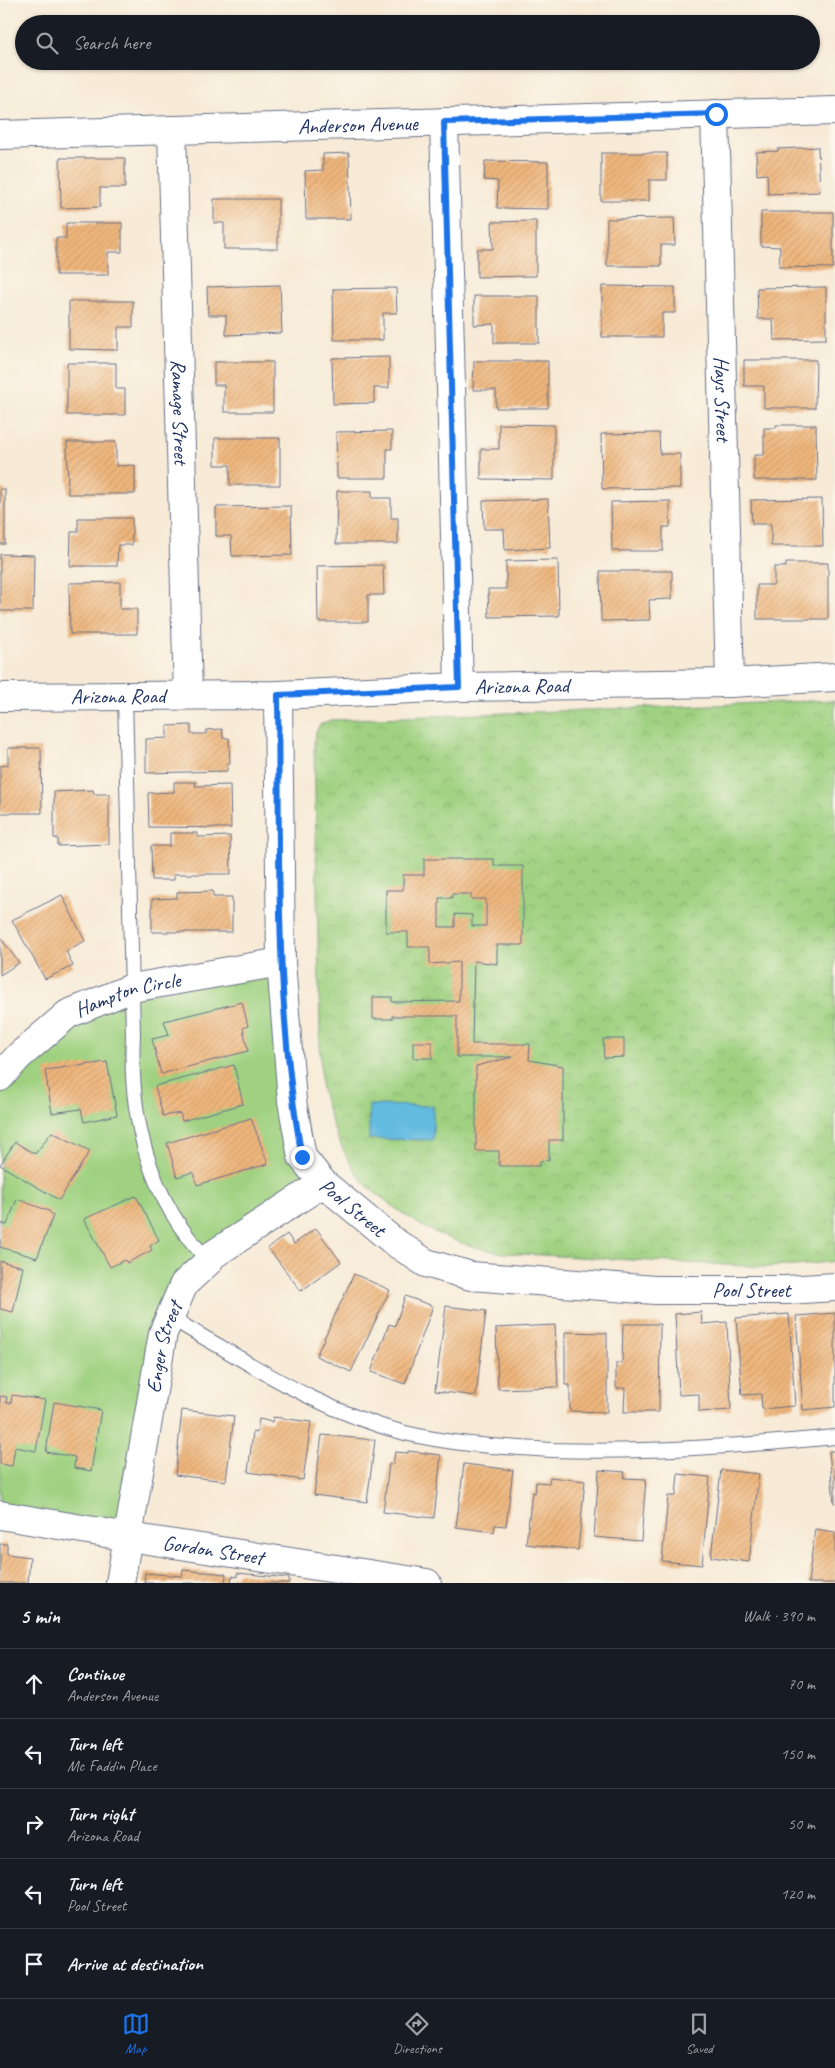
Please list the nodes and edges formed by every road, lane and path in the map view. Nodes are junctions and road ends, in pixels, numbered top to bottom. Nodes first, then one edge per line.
1 (835, 110) edge
2 (716, 114) junction
3 (444, 122) junction
4 (172, 130) junction
5 (0, 135) edge
6 (835, 677) edge
7 (730, 683) junction
8 (459, 687) junction
9 (188, 695) junction
10 (278, 695) junction
11 (125, 696) junction
12 (0, 697) edge
13 (281, 962) junction
14 (132, 988) junction
15 (0, 1077) edge
16 (323, 1183) junction
17 (209, 1261) junction
18 (835, 1287) edge
19 (169, 1316) junction
20 (835, 1437) edge
21 (0, 1515) edge
22 (129, 1537) junction
23 (120, 1583) edge
24 (427, 1583) edge

1 - 2 street, Anderson Avenue
2 - 3 street, Anderson Avenue
2 - 7 street, Hays Street
3 - 4 street, Anderson Avenue
3 - 8 street
4 - 5 street, Anderson Avenue
4 - 9 street, Ramage Street
6 - 7 street, Arizona Road
7 - 8 street, Arizona Road
8 - 10 street, Arizona Road
9 - 10 street, Arizona Road
9 - 11 street, Arizona Road
10 - 13 street, Pool Street
11 - 12 street, Arizona Road
11 - 14 lane
13 - 14 street, Hampton Circle
13 - 16 street, Pool Street
14 - 15 street, Hampton Circle
14 - 17 lane
16 - 17 street, Enger Street
16 - 18 street, Pool Street
17 - 19 street, Enger Street
19 - 20 lane
19 - 22 street, Enger Street
21 - 22 street, Gordon Street
22 - 23 street, Enger Street
22 - 24 street, Gordon Street

